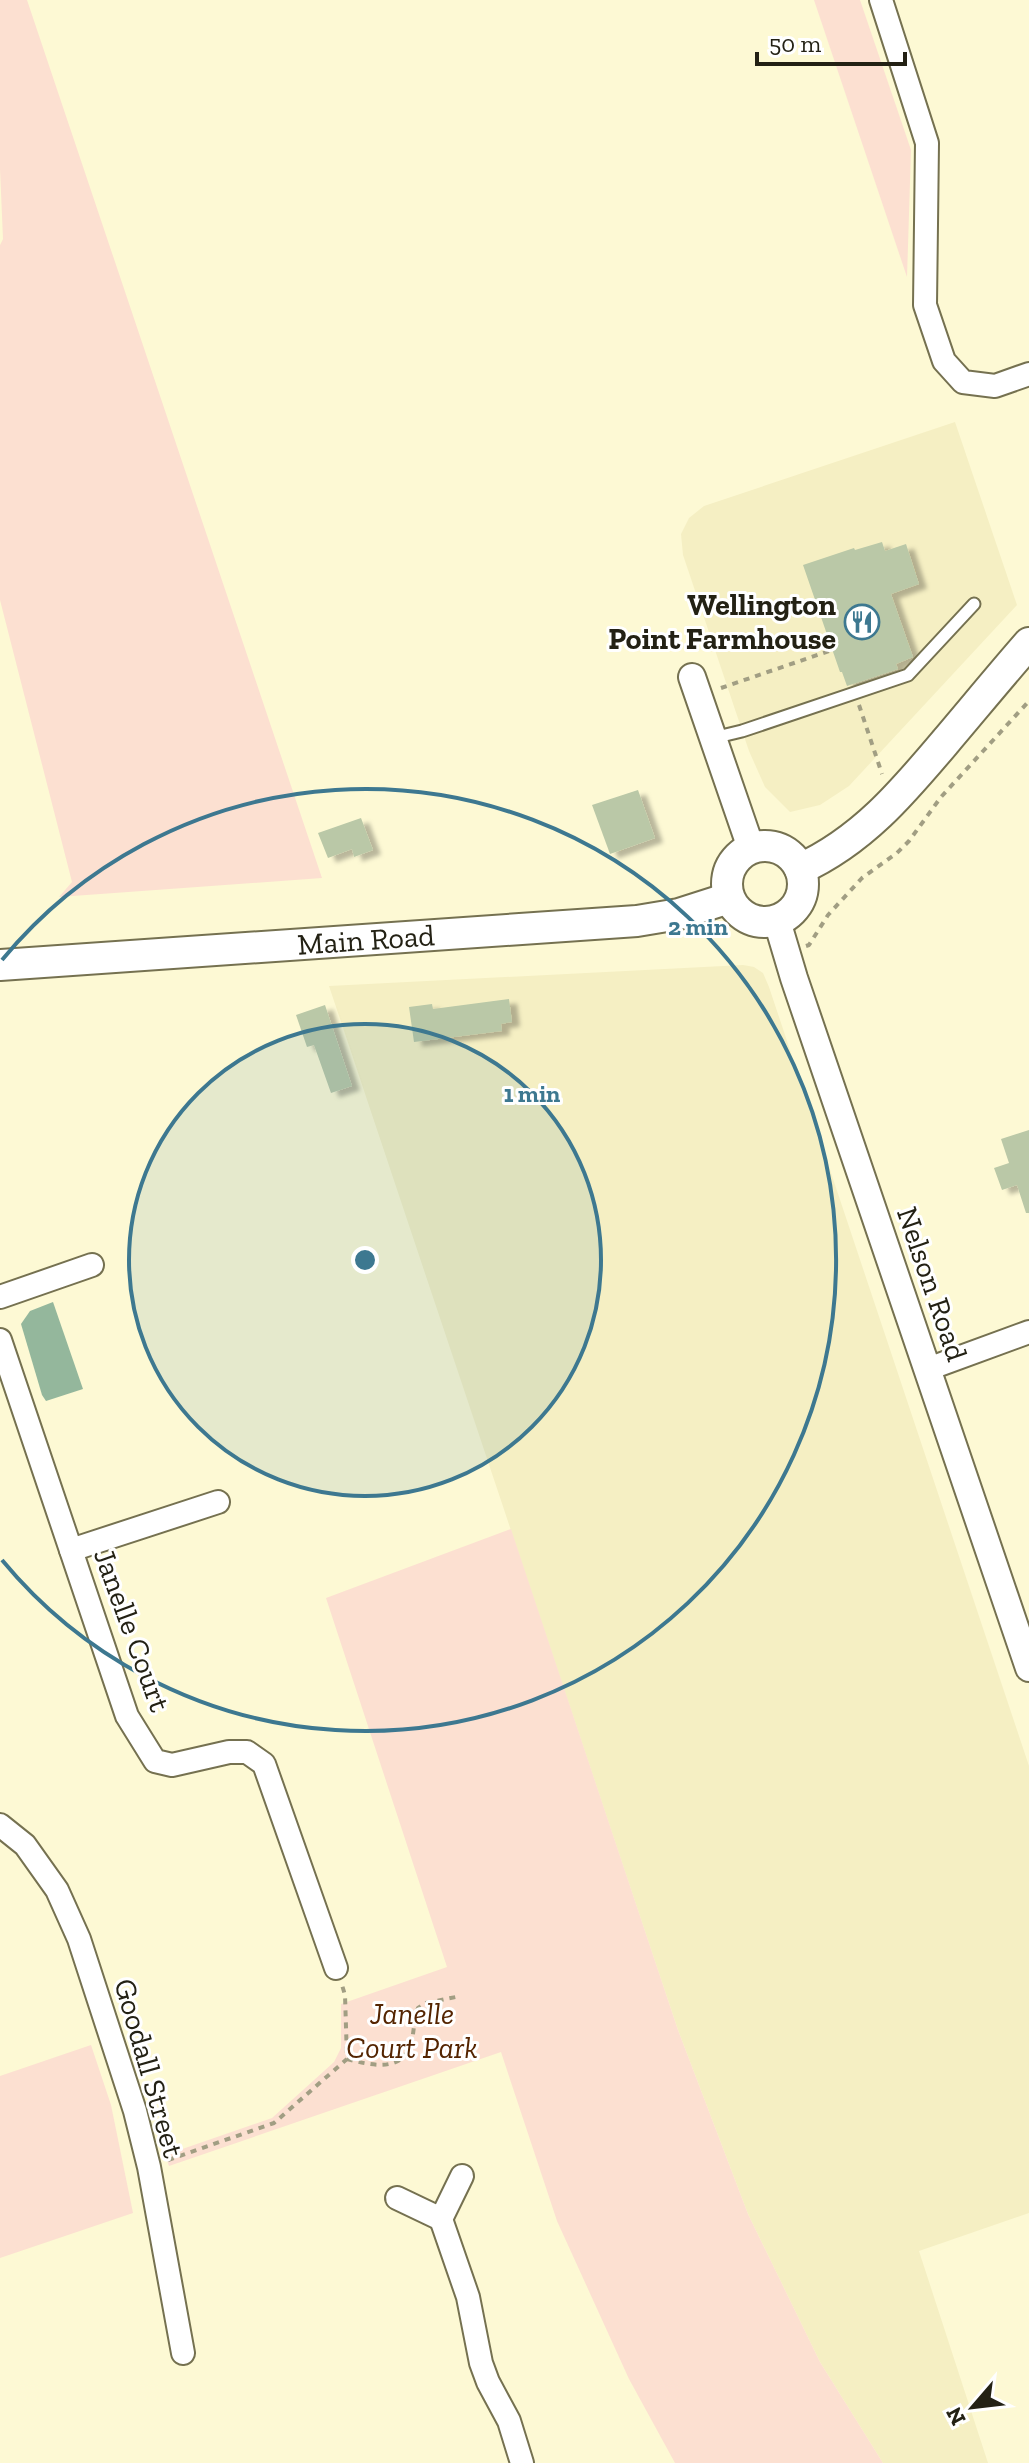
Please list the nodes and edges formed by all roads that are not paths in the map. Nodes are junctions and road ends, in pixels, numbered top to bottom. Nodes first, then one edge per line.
1 (881, 0) edge
2 (1029, 374) edge
3 (974, 604) dead end
4 (1029, 643) edge
5 (692, 677) dead end
6 (713, 738) junction
7 (751, 848) junction
8 (800, 869) junction
9 (729, 898) junction
10 (777, 921) junction
11 (0, 965) edge
12 (92, 1265) dead end
13 (0, 1297) edge
14 (1029, 1332) edge
15 (0, 1340) edge
16 (928, 1369) junction
17 (9, 1396) edge
18 (218, 1502) dead end
19 (71, 1550) junction
20 (1029, 1668) edge
21 (0, 1825) edge
22 (336, 1968) road end
23 (462, 2176) dead end
24 (397, 2198) dead end
25 (441, 2219) junction
26 (183, 2353) dead end
27 (522, 2463) edge

1 - 2 street
3 - 6 lane
4 - 8 main road
5 - 6 street
6 - 7 street
7 - 8 main road
7 - 9 main road
8 - 10 main road
9 - 10 main road
9 - 11 main road, Main Road
10 - 16 street, Nelson Road
12 - 13 street
14 - 16 street
15 - 17 street, Janelle Court
16 - 20 street, Nelson Road
17 - 19 street, Janelle Court
18 - 19 street
19 - 22 street, Janelle Court
21 - 26 street, Goodall Street
23 - 25 street
24 - 25 street
25 - 27 street

